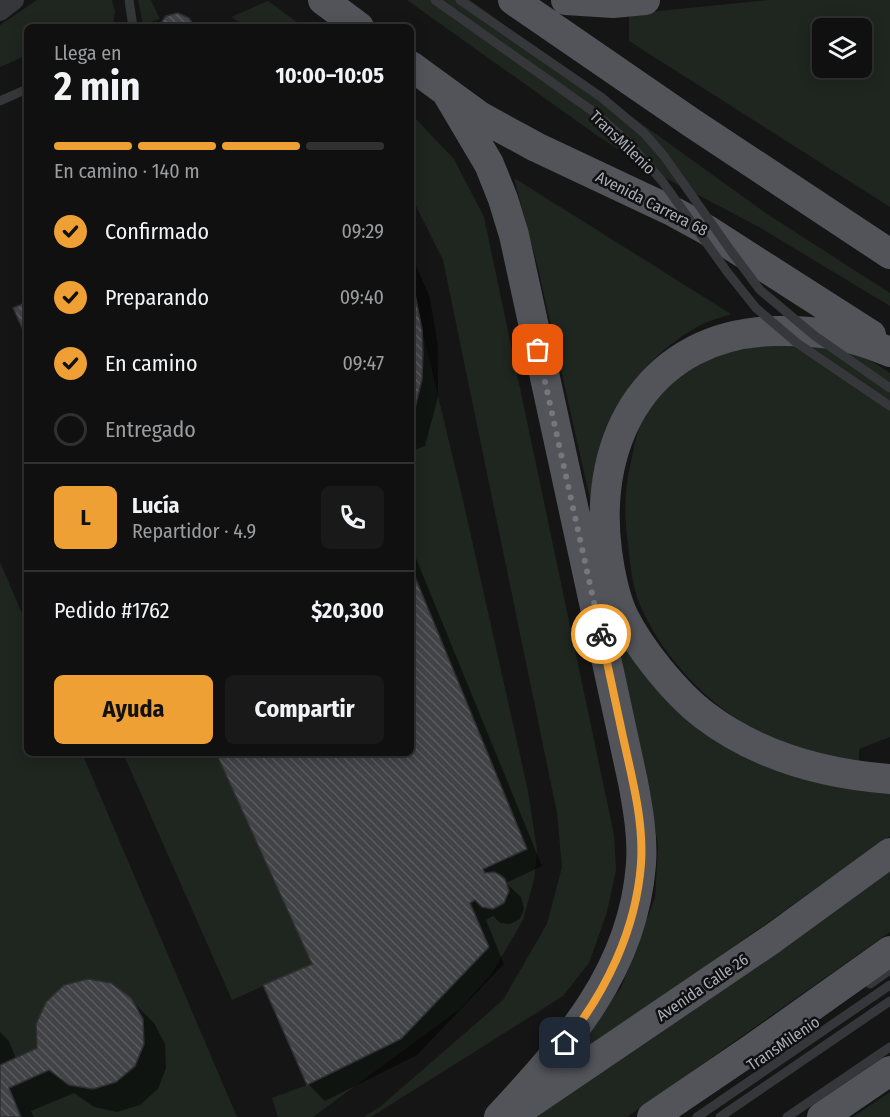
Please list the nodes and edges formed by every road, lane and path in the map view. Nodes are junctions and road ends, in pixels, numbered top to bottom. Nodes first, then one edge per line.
1 (15, 0) edge
2 (129, 0) edge
3 (323, 0) edge
4 (435, 0) edge
5 (460, 0) edge
6 (513, 0) edge
7 (566, 0) edge
8 (645, 0) edge
9 (0, 11) edge
10 (133, 24) edge
11 (355, 24) edge
12 (414, 68) edge
13 (24, 90) edge
14 (447, 93) junction
15 (0, 100) edge
16 (890, 254) edge
17 (890, 350) edge
18 (890, 388) edge
19 (890, 406) edge
20 (890, 779) edge
21 (890, 853) edge
22 (890, 951) edge
23 (890, 970) edge
24 (890, 985) edge
25 (861, 990) dead end
26 (890, 1001) edge
27 (890, 1047) edge
28 (890, 1071) edge
29 (499, 1117) edge
30 (511, 1117) edge
31 (652, 1117) edge
32 (697, 1117) edge
33 (720, 1117) edge
34 (787, 1117) edge
35 (822, 1117) edge

1 - 9 street
2 - 10 lane
3 - 11 main road
4 - 19 lane, TransMilenio, bridge
5 - 18 lane, TransMilenio, bridge
6 - 16 main road
7 - 8 main road
12 - 14 main road, Avenida Carrera 68
13 - 15 lane
14 - 17 main road, Avenida Carrera 68
14 - 29 main road
17 - 20 main road
21 - 30 main road, Avenida Calle 26
22 - 31 main road
23 - 25 lane
24 - 32 lane, TransMilenio
26 - 33 lane, TransMilenio
27 - 34 lane
28 - 35 main road

